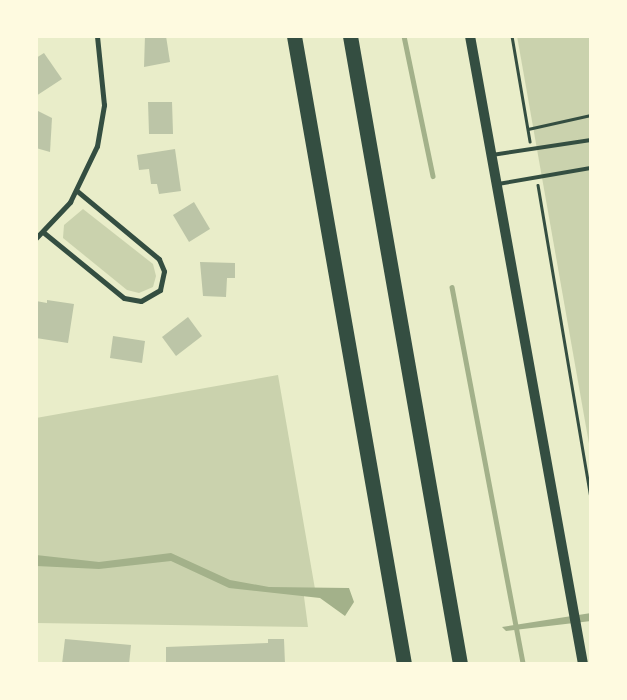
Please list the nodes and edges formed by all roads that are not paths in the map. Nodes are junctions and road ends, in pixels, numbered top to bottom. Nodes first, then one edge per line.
1 (97, 36) edge
2 (294, 36) edge
3 (350, 36) edge
4 (470, 36) edge
5 (591, 140) edge
6 (491, 155) junction
7 (591, 168) edge
8 (496, 185) junction
9 (77, 191) junction
10 (43, 232) junction
11 (36, 238) edge
12 (404, 664) edge
13 (460, 664) edge
14 (583, 664) edge

1 - 9 street
2 - 12 highway
3 - 13 highway
4 - 6 main road
5 - 6 lane
6 - 8 main road
7 - 8 lane
8 - 14 main road
9 - 10 street
9 - 10 street
10 - 11 street

